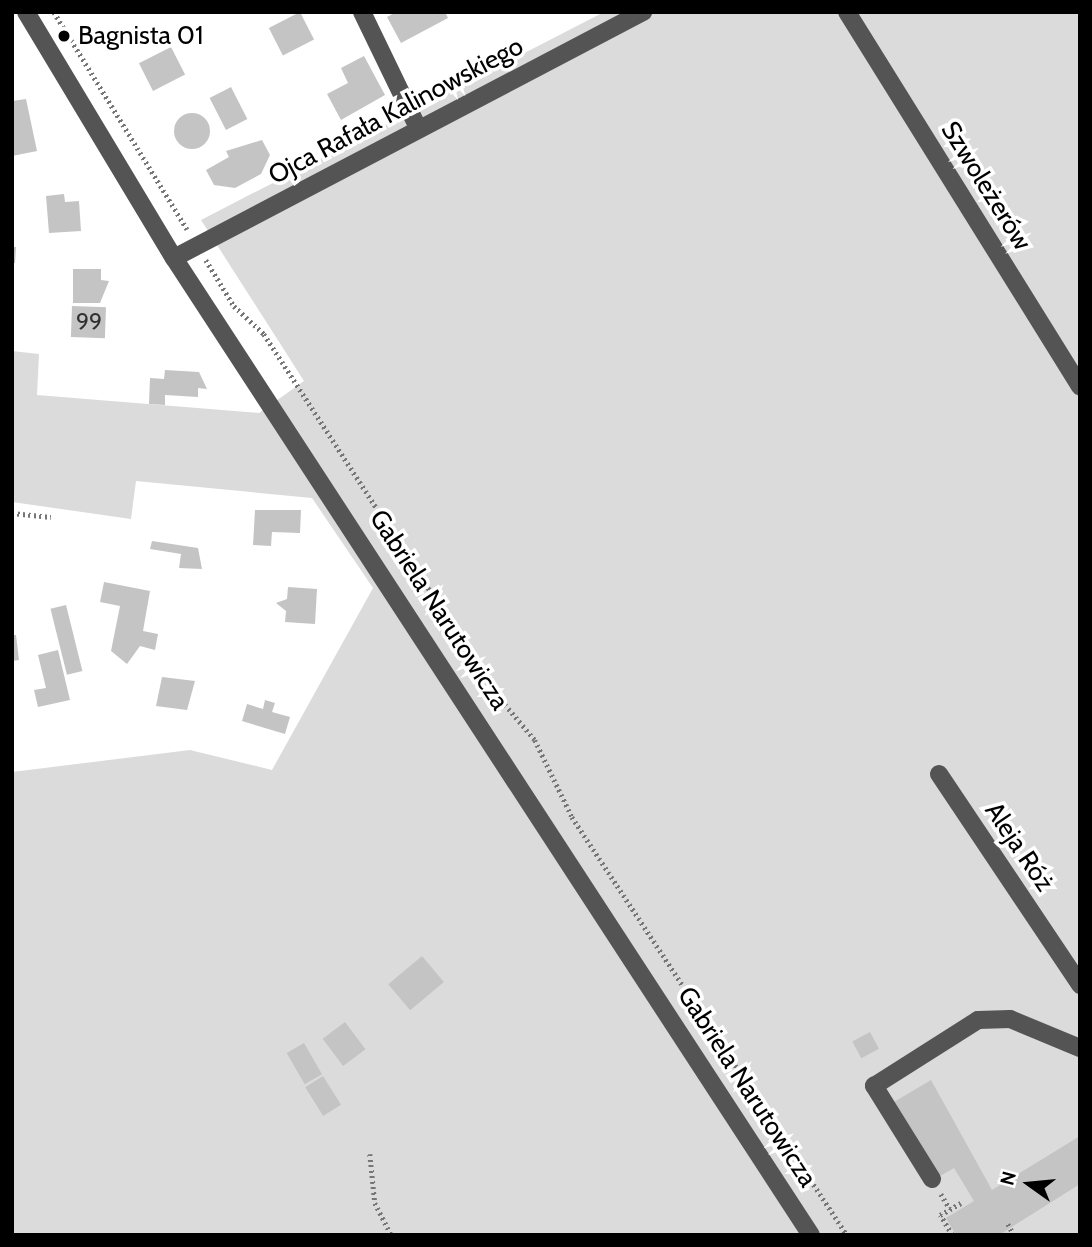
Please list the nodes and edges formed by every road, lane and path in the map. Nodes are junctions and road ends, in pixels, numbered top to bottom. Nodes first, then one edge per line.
1 (26, 12) edge
2 (54, 12) edge
3 (362, 12) edge
4 (847, 12) edge
5 (630, 15) edge
6 (418, 128) junction
7 (197, 245) junction
8 (174, 258) junction
9 (1080, 387) edge
10 (12, 513) edge
11 (51, 517) dead end
12 (939, 774) dead end
13 (1080, 985) edge
14 (1080, 1048) edge
15 (370, 1154) dead end
16 (932, 1179) dead end
17 (961, 1203) dead end
18 (1007, 1224) dead end
19 (391, 1235) edge
20 (811, 1235) edge
21 (847, 1235) edge
22 (952, 1235) edge
23 (1014, 1235) edge

1 - 8 street, Gabriela Narutowicza
2 - 7 path
3 - 6 street
4 - 9 street, Szwoleżerów
5 - 6 street, Ojca Rafała Kalinowskiego
6 - 7 street, Ojca Rafała Kalinowskiego
7 - 8 street, Ojca Rafała Kalinowskiego
7 - 21 path
8 - 20 street, Gabriela Narutowicza
10 - 11 path
12 - 13 street, Aleja Róż
14 - 16 street
15 - 19 path
17 - 22 path
18 - 23 path

